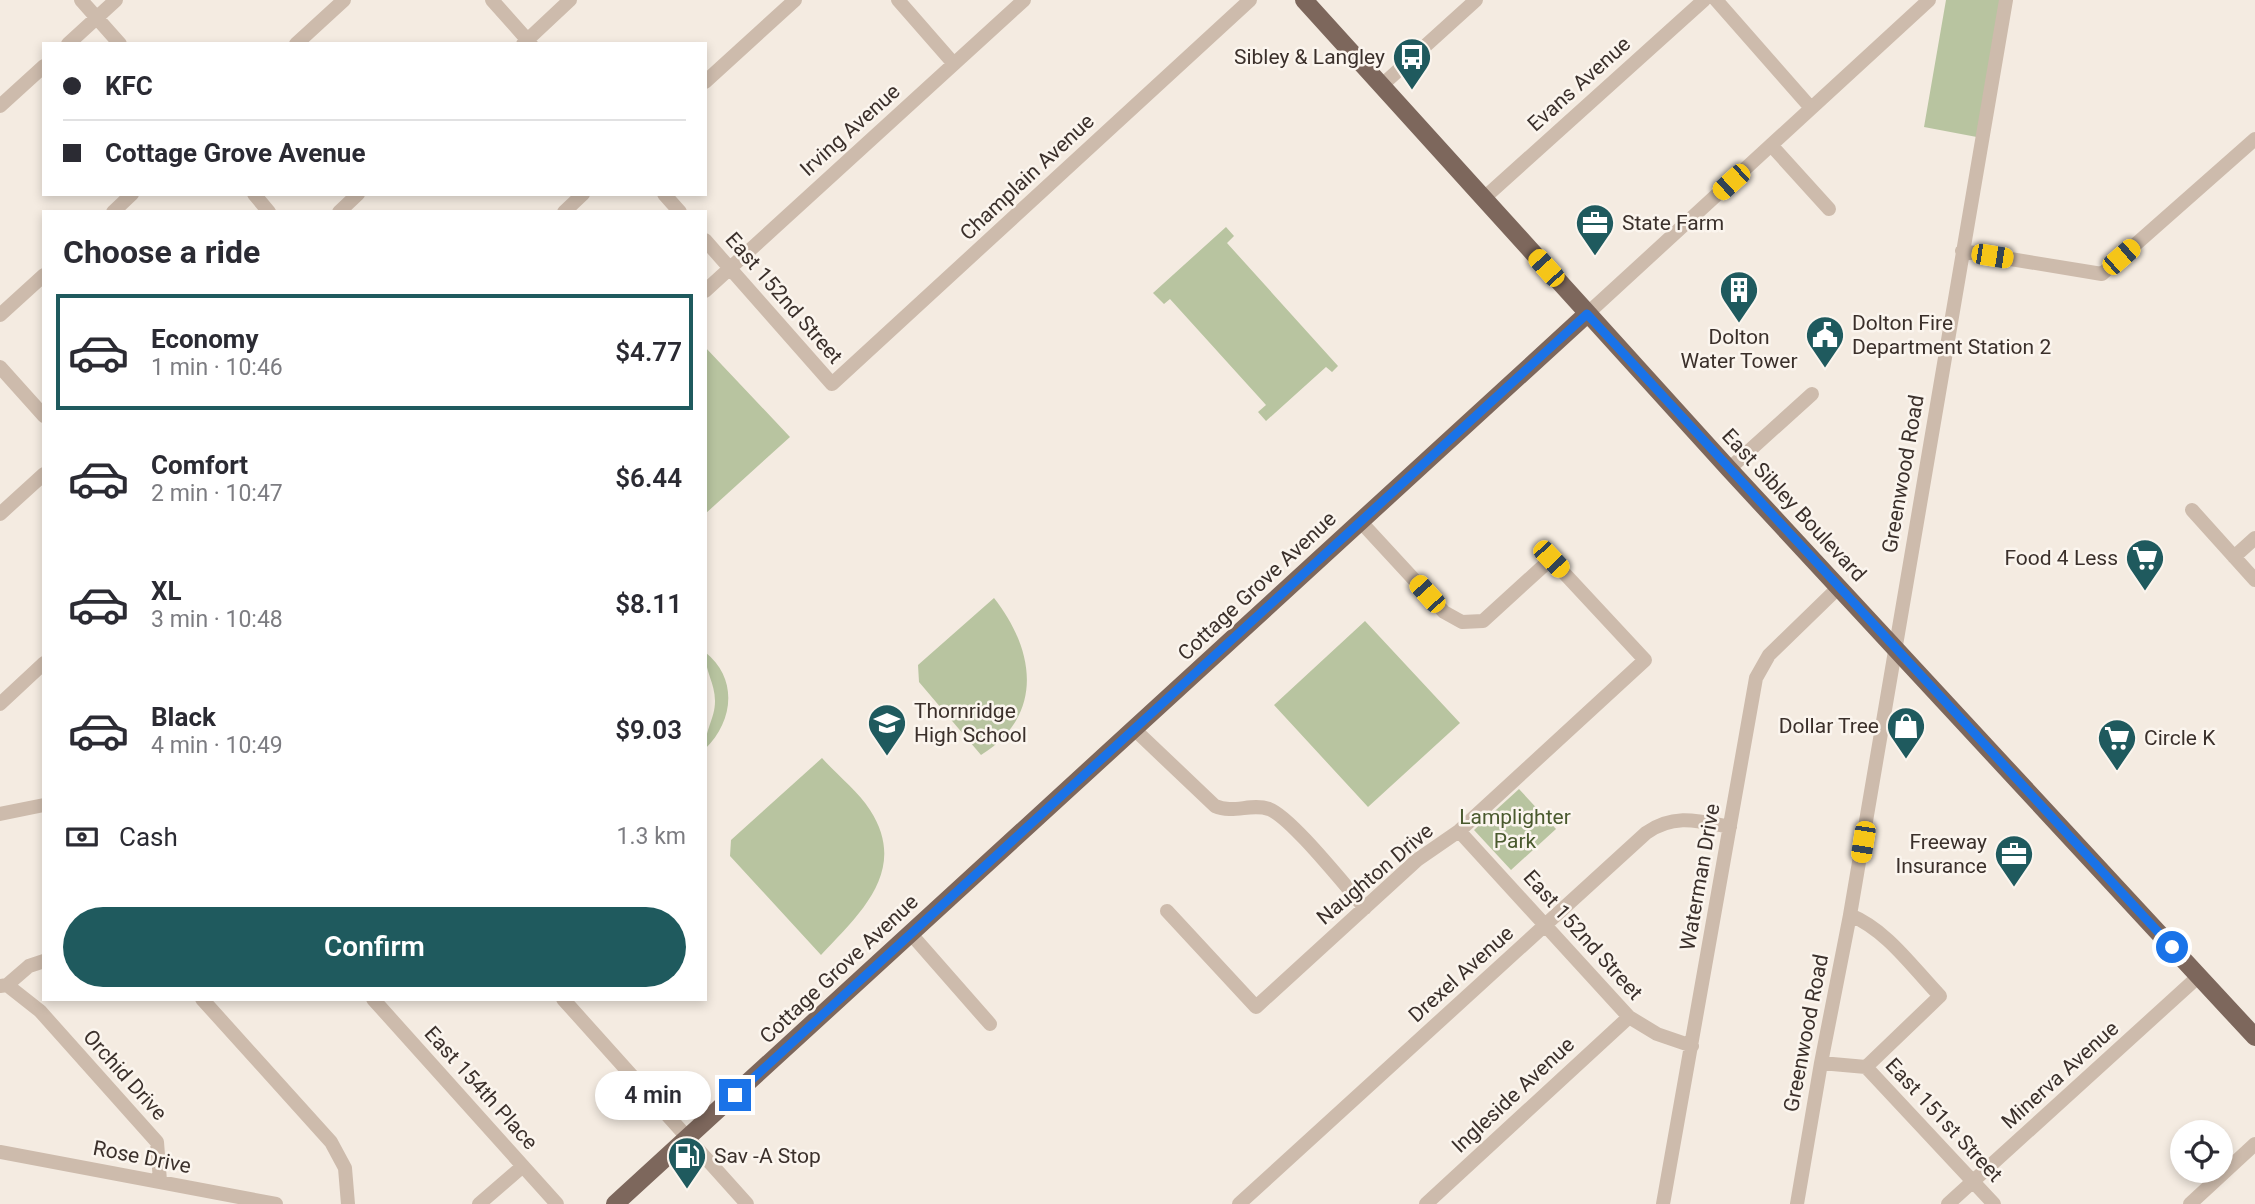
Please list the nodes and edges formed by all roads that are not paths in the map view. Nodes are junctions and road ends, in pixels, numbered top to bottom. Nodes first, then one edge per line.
1 (81, 0) edge
2 (117, 0) edge
3 (344, 0) edge
4 (492, 0) edge
5 (570, 0) edge
6 (795, 0) edge
7 (898, 0) edge
8 (1024, 0) edge
9 (1251, 0) edge
10 (1304, 0) edge
11 (1476, 0) edge
12 (1704, 0) edge
13 (1716, 0) edge
14 (1929, 0) edge
15 (2006, 0) edge
16 (97, 18) junction
17 (70, 42) edge
18 (118, 42) edge
19 (298, 42) edge
20 (527, 42) edge
21 (954, 64) junction
22 (42, 68) edge
23 (707, 80) edge
24 (1381, 86) junction
25 (0, 106) edge
26 (1811, 108) junction
27 (2255, 139) edge
28 (1771, 145) junction
29 (130, 196) edge
30 (256, 196) edge
31 (356, 196) edge
32 (581, 196) edge
33 (666, 196) edge
34 (1483, 198) junction
35 (1829, 209) dead end
36 (115, 210) edge
37 (267, 210) edge
38 (341, 210) edge
39 (566, 210) edge
40 (678, 210) edge
41 (707, 242) edge
42 (1962, 251) junction
43 (730, 268) junction
44 (42, 277) edge
45 (707, 289) edge
46 (1587, 314) junction
47 (0, 315) edge
48 (0, 367) edge
49 (832, 384) joint
50 (1812, 394) dead end
51 (42, 414) edge
52 (1729, 469) junction
53 (42, 476) edge
54 (2192, 510) dead end
55 (0, 514) edge
56 (1360, 521) junction
57 (2255, 538) edge
58 (2234, 557) junction
59 (2255, 580) edge
60 (1839, 587) junction
61 (1895, 648) junction
62 (42, 665) edge
63 (0, 704) edge
64 (1134, 729) junction
65 (42, 806) edge
66 (0, 814) edge
67 (1730, 827) junction
68 (1459, 831) junction
69 (1365, 908) junction
70 (1167, 911) dead end
71 (1850, 915) junction
72 (1546, 925) junction
73 (911, 933) junction
74 (42, 962) edge
75 (2199, 976) junction
76 (3, 986) edge
77 (204, 1001) edge
78 (375, 1001) edge
79 (565, 1001) edge
80 (1629, 1017) junction
81 (990, 1024) dead end
82 (2255, 1037) edge
83 (1692, 1046) junction
84 (1821, 1063) junction
85 (1866, 1067) junction
86 (688, 1140) junction
87 (2255, 1144) edge
88 (0, 1152) edge
89 (523, 1166) junction
90 (160, 1181) junction
91 (1974, 1182) junction
92 (1249, 1201) edge
93 (276, 1204) edge
94 (348, 1204) edge
95 (479, 1204) edge
96 (557, 1204) edge
97 (615, 1204) edge
98 (747, 1204) edge
99 (1426, 1204) edge
100 (1663, 1204) edge
101 (1797, 1204) edge
102 (1948, 1204) edge
103 (1994, 1204) edge
104 (2190, 1204) edge

1 - 16 street
2 - 16 street
3 - 19 street
4 - 20 street
5 - 20 street
6 - 23 street
7 - 21 street
8 - 21 street, Irving Avenue
9 - 49 street, Champlain Avenue
10 - 24 main road, East Sibley Boulevard
11 - 24 street
12 - 34 street, Evans Avenue
13 - 26 street
14 - 26 street, Cottage Grove Avenue
15 - 42 street, Greenwood Road
16 - 17 street
16 - 18 street
21 - 43 street, Irving Avenue
22 - 25 street
24 - 34 main road, East Sibley Boulevard
26 - 28 street, Cottage Grove Avenue
27 - 42 street
28 - 35 street
28 - 46 street, Cottage Grove Avenue
29 - 36 street
30 - 37 street
31 - 38 street
32 - 39 street
33 - 40 street
34 - 46 main road, East Sibley Boulevard
41 - 43 street, East 152nd Street
42 - 61 street, Greenwood Road
43 - 45 street, Irving Avenue
43 - 49 street, East 152nd Street
44 - 47 street
46 - 52 main road, East Sibley Boulevard
46 - 56 main road, Cottage Grove Avenue
48 - 51 street
50 - 52 street
52 - 60 main road, East Sibley Boulevard
53 - 55 street
54 - 58 street
56 - 64 main road, Cottage Grove Avenue
56 - 68 street, Naughton Drive
57 - 58 street
58 - 59 street
60 - 61 main road, East Sibley Boulevard
60 - 67 street, Waterman Drive
61 - 71 street, Greenwood Road
61 - 75 main road, East Sibley Boulevard
62 - 63 street
64 - 69 street
64 - 73 main road, Cottage Grove Avenue
65 - 66 street
67 - 72 street, Drexel Avenue
67 - 83 street, Waterman Drive
68 - 69 street, Naughton Drive
68 - 72 street, East 152nd Street
69 - 70 street, Naughton Drive
71 - 84 street, Greenwood Road
71 - 85 street
72 - 80 street, East 152nd Street
72 - 92 street, Drexel Avenue
73 - 81 street
73 - 86 main road, Cottage Grove Avenue
74 - 76 street
75 - 82 main road, East Sibley Boulevard
75 - 91 street, Minerva Avenue
76 - 90 street, Orchid Drive
77 - 94 street
78 - 89 street, East 154th Place
79 - 86 street
80 - 83 street, East 152nd Street
80 - 99 street, Ingleside Avenue
83 - 100 street, Waterman Drive
84 - 85 street, East 151st Street
84 - 101 street, Greenwood Road
85 - 91 street, East 151st Street
86 - 97 main road, Cottage Grove Avenue
86 - 98 street
87 - 104 street
88 - 90 street, Rose Drive
89 - 95 street
89 - 96 street, East 154th Place
90 - 93 street, Rose Drive
91 - 102 street, Minerva Avenue
91 - 103 street, East 151st Street

